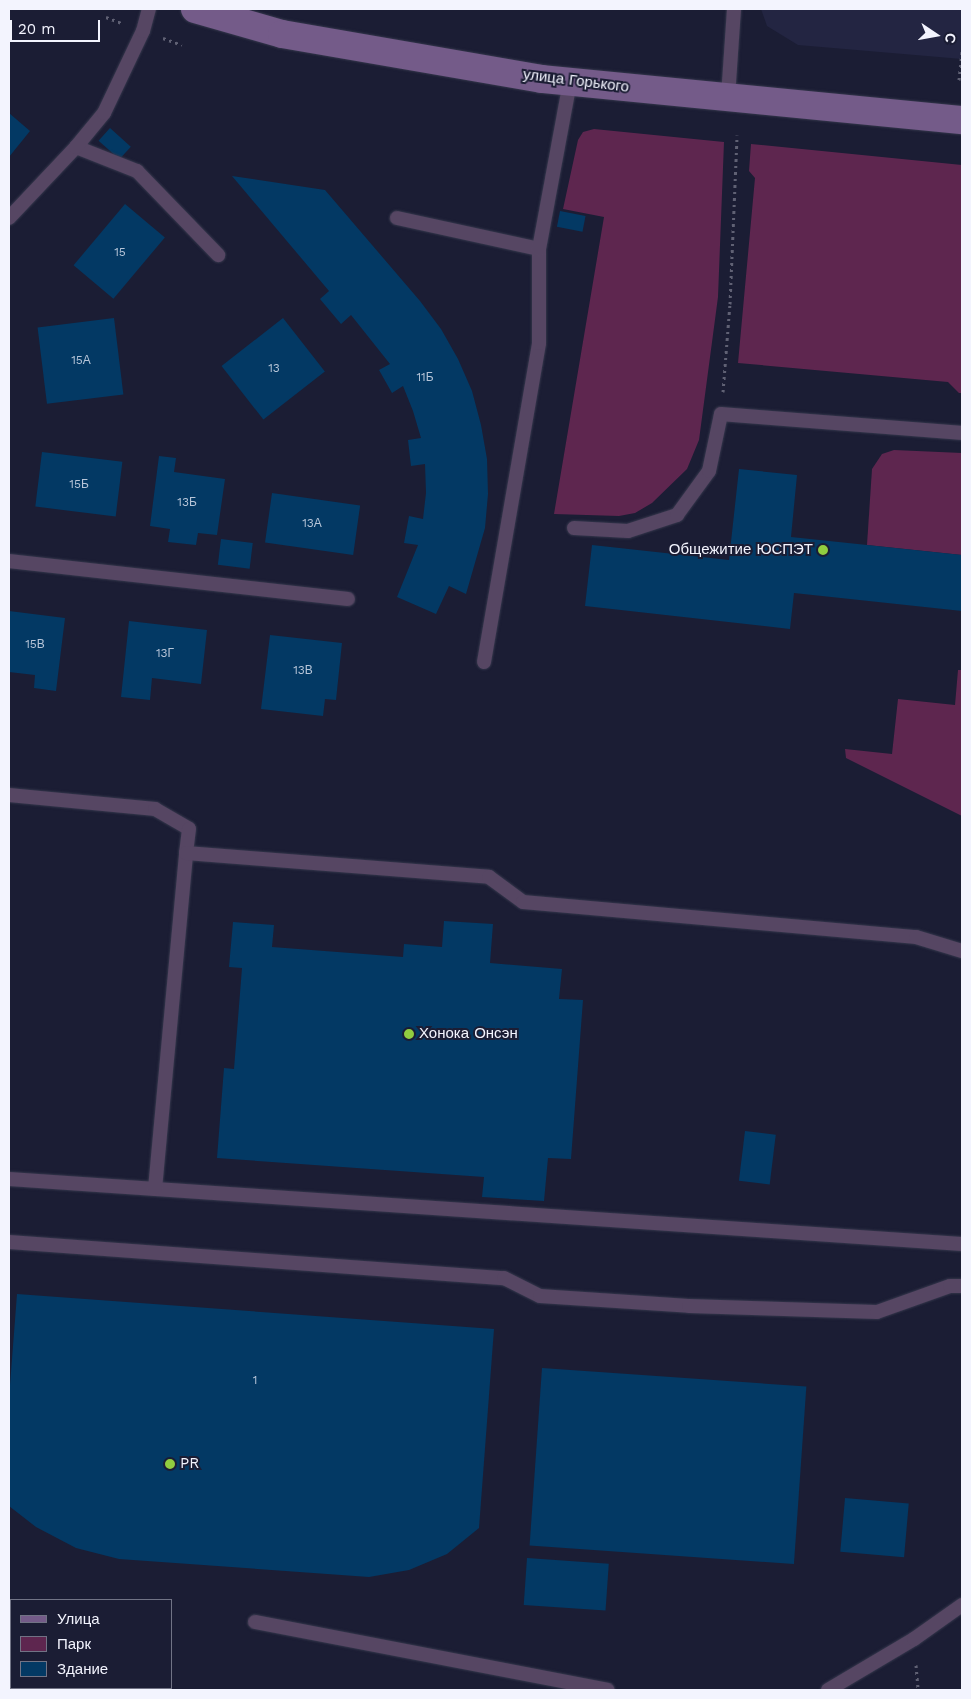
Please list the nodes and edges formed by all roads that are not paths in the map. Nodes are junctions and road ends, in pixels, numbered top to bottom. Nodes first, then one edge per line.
1 (149, 9) edge
2 (195, 9) edge
3 (734, 9) edge
4 (570, 82) junction
5 (728, 97) junction
6 (962, 120) edge
7 (76, 147) junction
8 (9, 218) edge
9 (396, 218) dead end
10 (540, 249) junction
11 (218, 255) dead end
12 (962, 432) edge
13 (574, 528) dead end
14 (9, 562) edge
15 (348, 599) dead end
16 (484, 662) dead end
17 (9, 795) edge
18 (186, 853) junction
19 (962, 951) edge
20 (9, 1179) edge
21 (155, 1189) junction
22 (9, 1242) edge
23 (962, 1244) edge
24 (962, 1286) edge
25 (962, 1605) edge
26 (255, 1622) dead end
27 (607, 1690) edge
28 (828, 1690) edge

1 - 7 lane
2 - 4 main road, улица Горького
3 - 5 lane
4 - 5 main road, улица Горького
4 - 10 lane
5 - 6 main road, улица Горького
7 - 8 lane
7 - 11 lane
9 - 10 lane
10 - 16 lane
12 - 13 lane
14 - 15 lane
17 - 18 lane
18 - 19 lane
18 - 21 lane
20 - 21 lane
21 - 23 lane
22 - 24 lane
25 - 28 lane
26 - 27 lane

